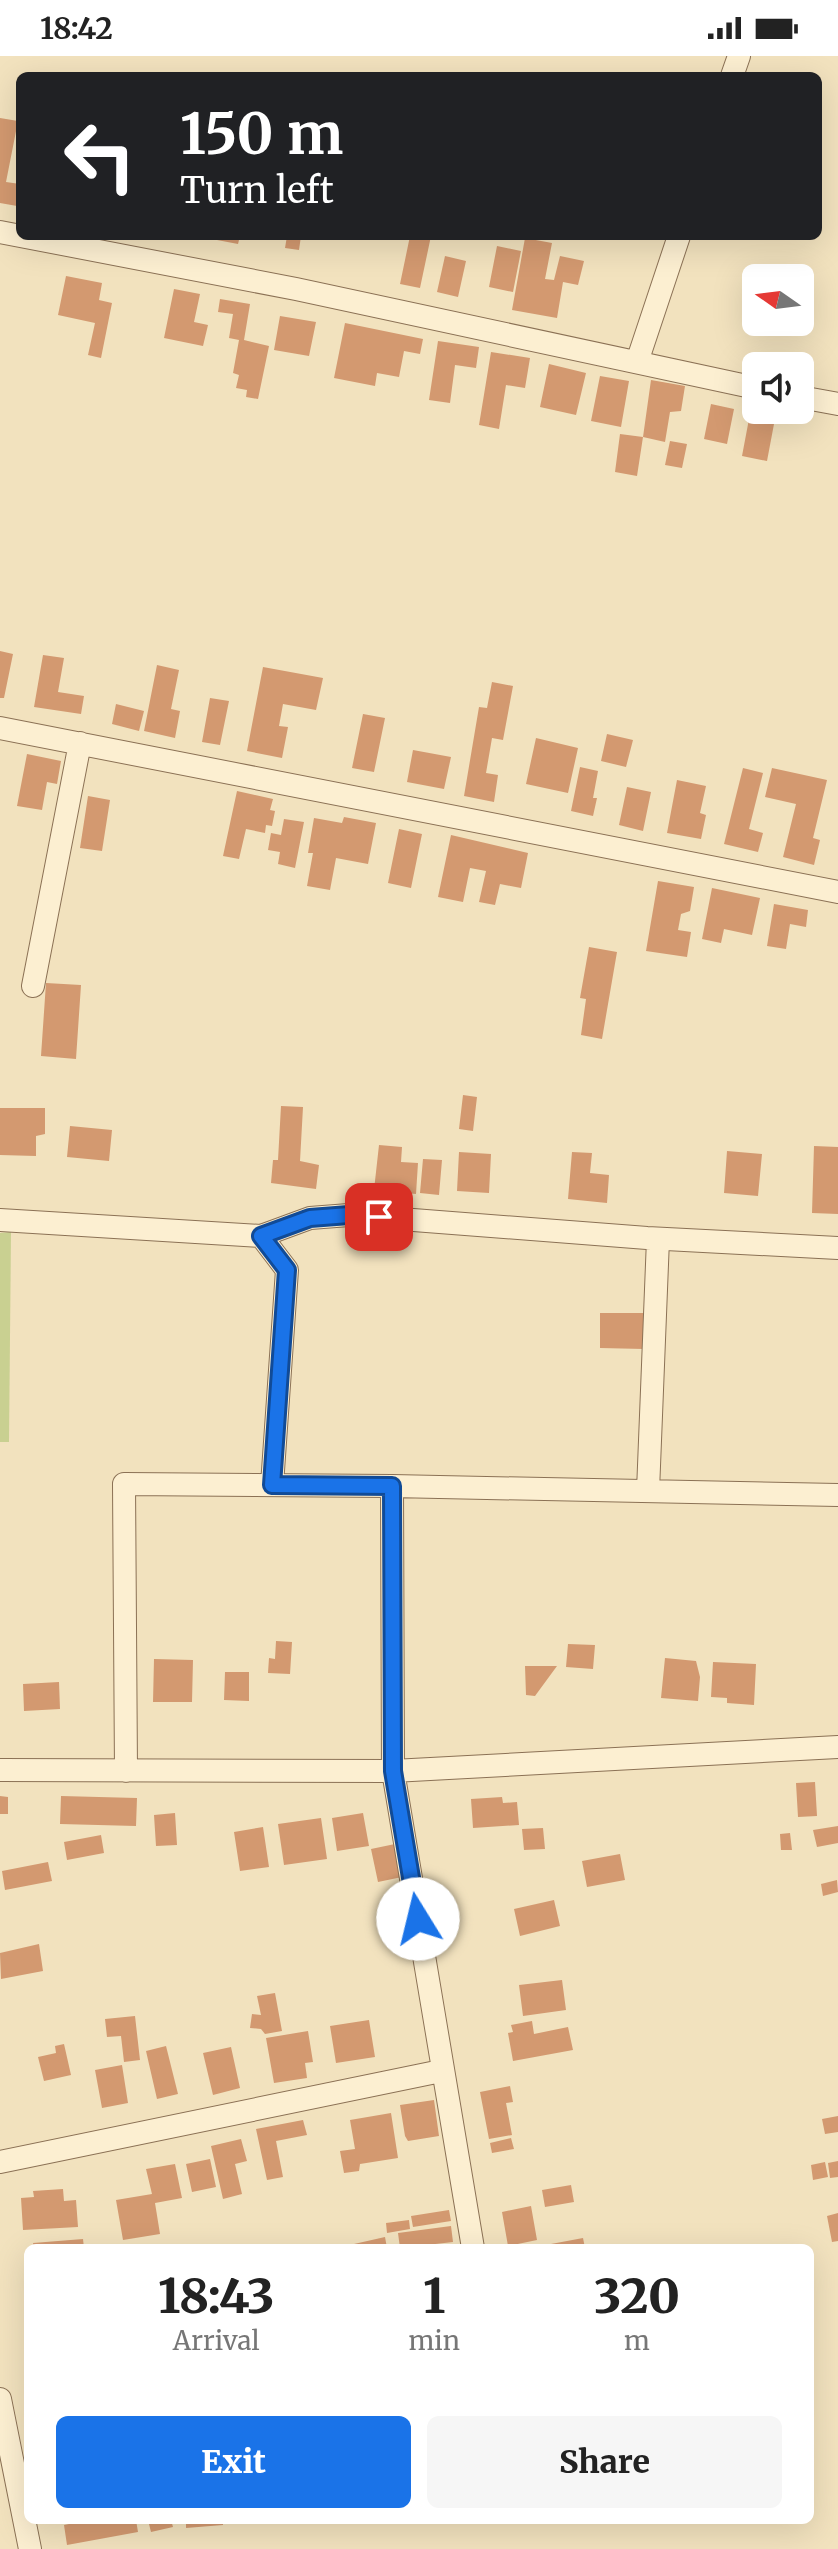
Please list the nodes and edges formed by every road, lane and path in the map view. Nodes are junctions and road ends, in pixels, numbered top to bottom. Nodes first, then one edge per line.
1 (42, 240) edge
2 (678, 240) edge
3 (637, 362) junction
4 (742, 385) edge
5 (814, 400) edge
6 (838, 404) edge
7 (0, 728) edge
8 (80, 743) junction
9 (838, 892) edge
10 (33, 986) dead end
11 (0, 1220) edge
12 (261, 1236) junction
13 (658, 1239) junction
14 (838, 1248) edge
15 (272, 1485) junction
16 (392, 1486) junction
17 (648, 1491) junction
18 (838, 1495) edge
19 (838, 1747) edge
20 (0, 1770) edge
21 (126, 1771) junction
22 (393, 1771) junction
23 (441, 2071) junction
24 (0, 2162) edge
25 (472, 2244) edge
26 (0, 2399) edge
27 (27, 2548) edge

1 - 3 street
2 - 3 street
3 - 4 street
5 - 6 street
7 - 8 street
8 - 9 street
8 - 10 street
11 - 12 street
12 - 13 street
12 - 15 street
13 - 14 street
13 - 17 street
15 - 16 street
15 - 21 street
16 - 17 street
16 - 22 street
17 - 18 street
19 - 22 street
20 - 21 street
21 - 22 street
22 - 23 street
23 - 24 street
23 - 25 street
26 - 27 street

